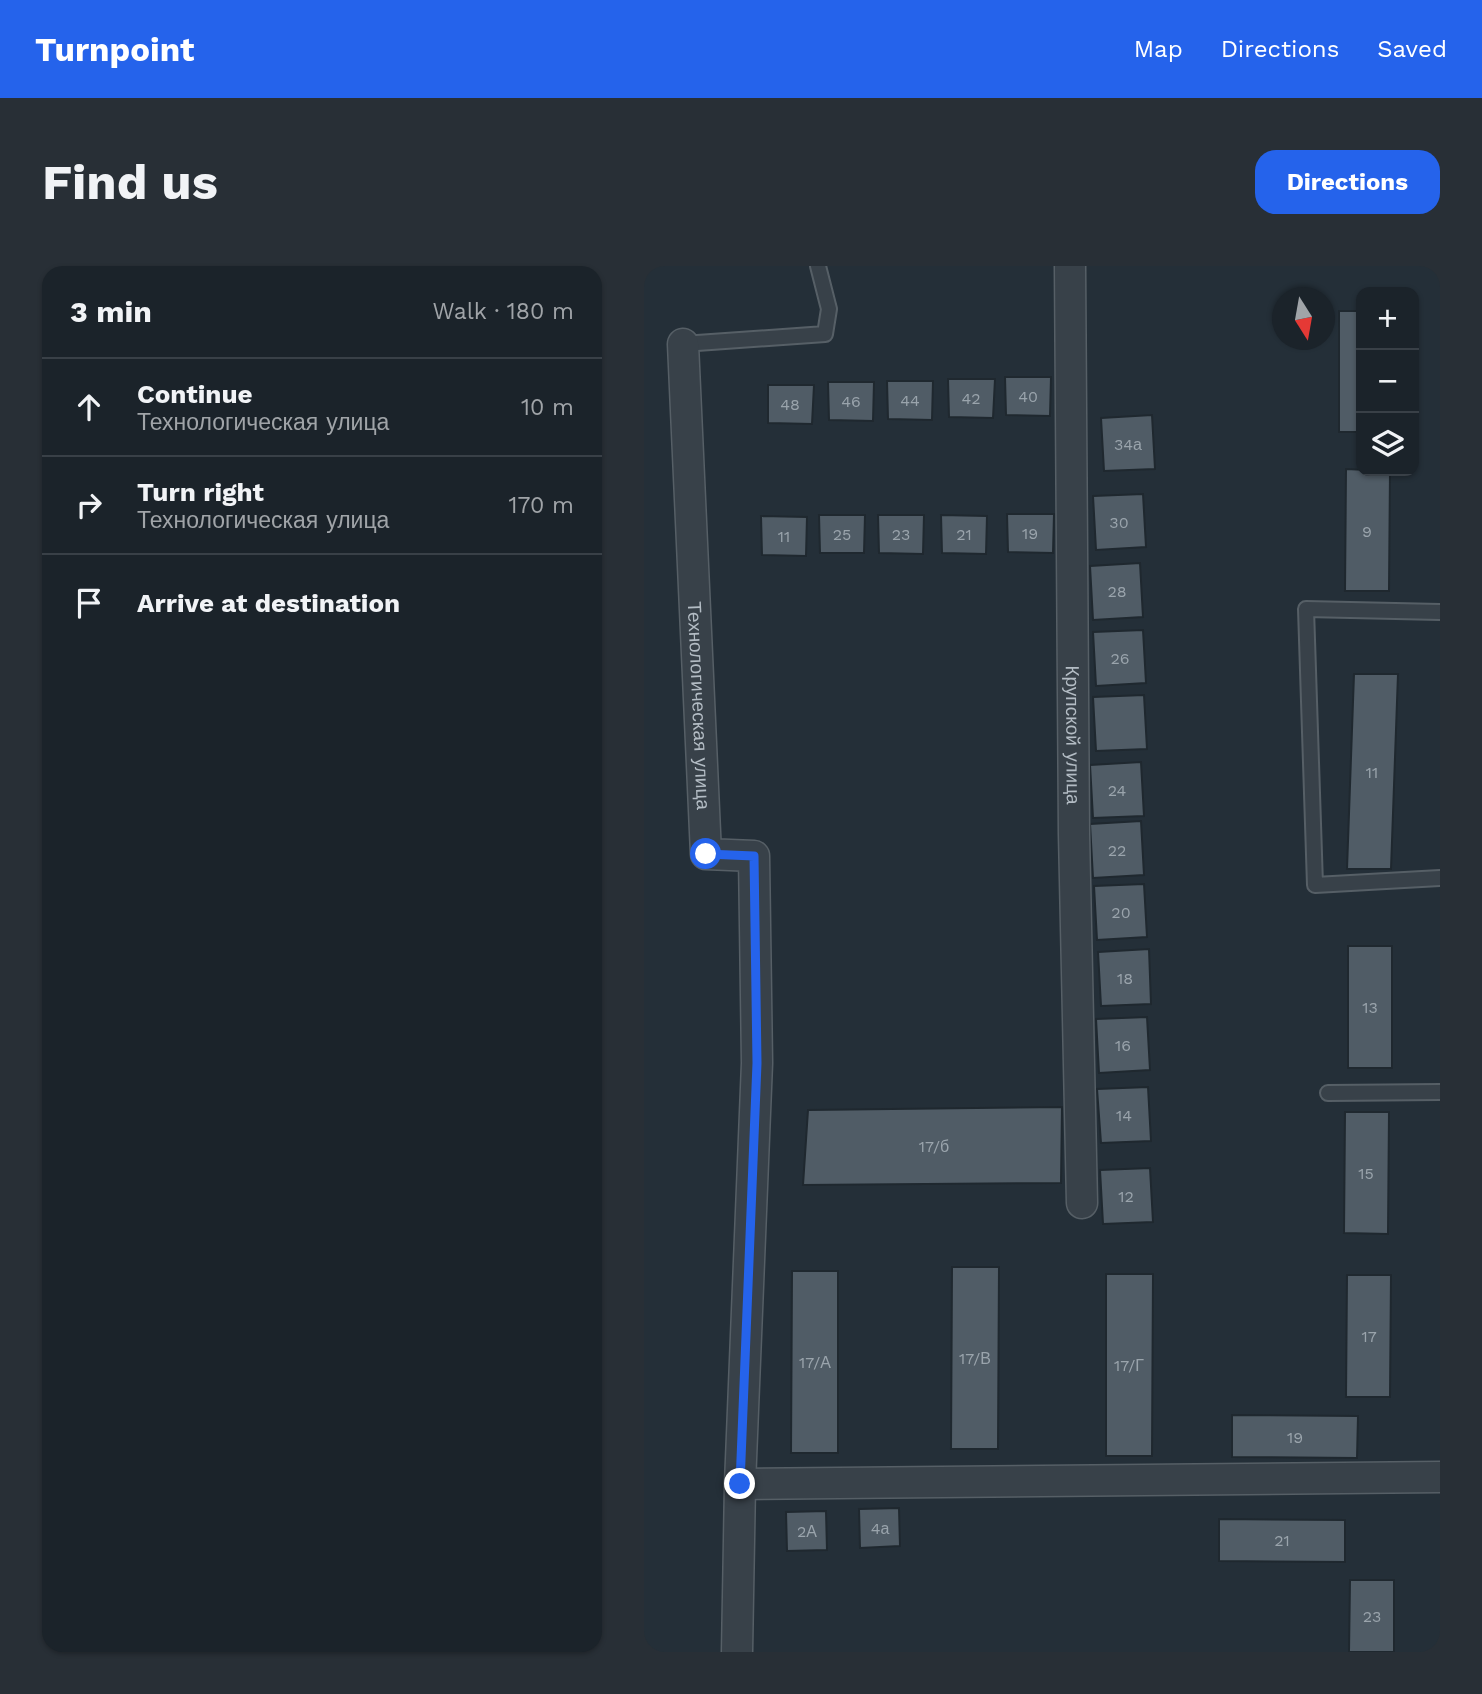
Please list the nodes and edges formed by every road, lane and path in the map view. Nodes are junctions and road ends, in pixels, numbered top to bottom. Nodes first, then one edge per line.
1 (818, 266) edge
2 (1070, 266) edge
3 (683, 344) joint
4 (1440, 612) edge
5 (1440, 878) edge
6 (1440, 1091) edge
7 (1328, 1093) dead end
8 (1082, 1203) dead end
9 (1440, 1477) edge
10 (740, 1484) junction
11 (737, 1652) edge

1 - 3 lane
2 - 8 street, Крупской улица
3 - 10 street, Технологическая улица
4 - 5 lane
6 - 7 lane
9 - 10 street
10 - 11 street, Технологическая улица

